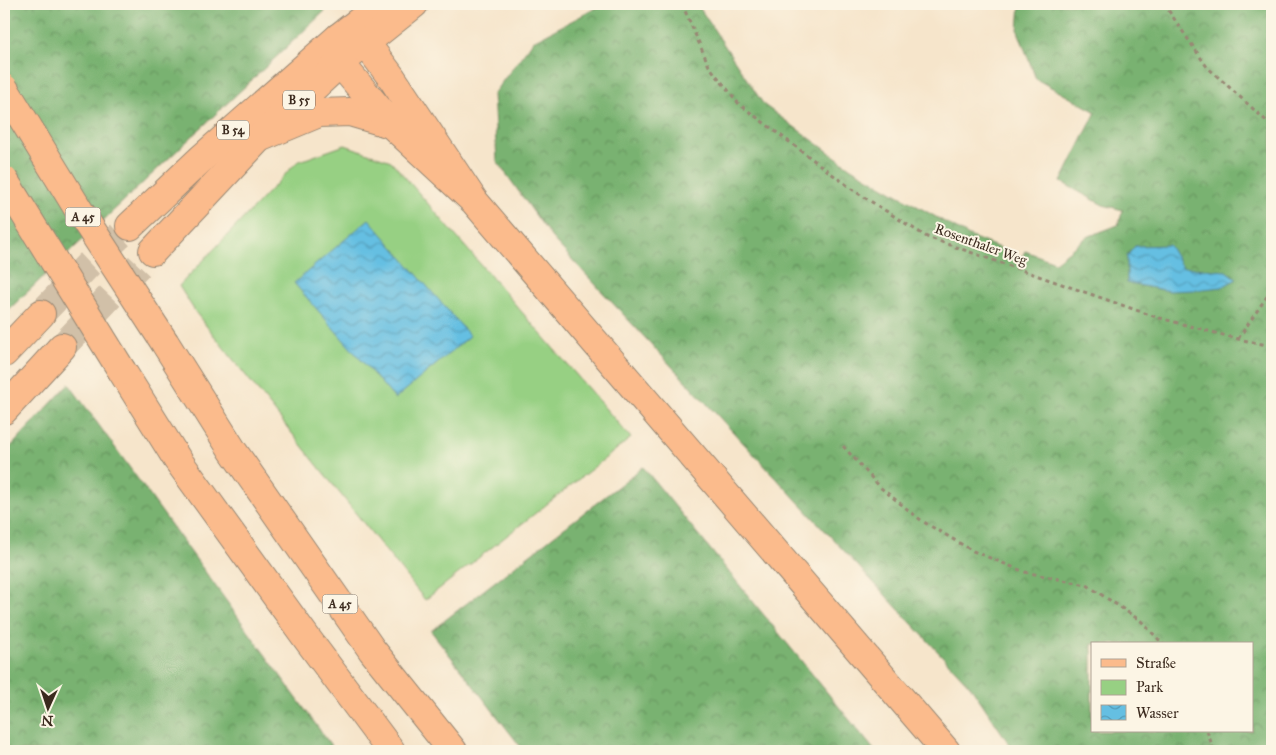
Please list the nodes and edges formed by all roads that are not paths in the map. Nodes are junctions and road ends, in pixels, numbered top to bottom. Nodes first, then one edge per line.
1 (382, 4) edge
2 (414, 4) edge
3 (348, 47) junction
4 (4, 88) edge
5 (391, 124) junction
6 (259, 138) junction
7 (4, 180) edge
8 (474, 201) junction
9 (130, 226) tunnel mouth
10 (153, 251) tunnel mouth
11 (41, 314) tunnel mouth
12 (62, 347) tunnel mouth
13 (4, 353) edge
14 (4, 410) edge
15 (391, 751) edge
16 (453, 751) edge
17 (946, 751) edge

1 - 3 main road, B 55
2 - 3 main road, B 55
3 - 5 main road
3 - 6 main road, B 55
3 - 8 main road
3 - 9 main road, B 54
4 - 16 main road, A 45, bridge
5 - 6 main road
5 - 8 main road
6 - 10 main road, B 54
7 - 15 main road, bridge
8 - 17 main road
11 - 13 main road
12 - 14 main road

